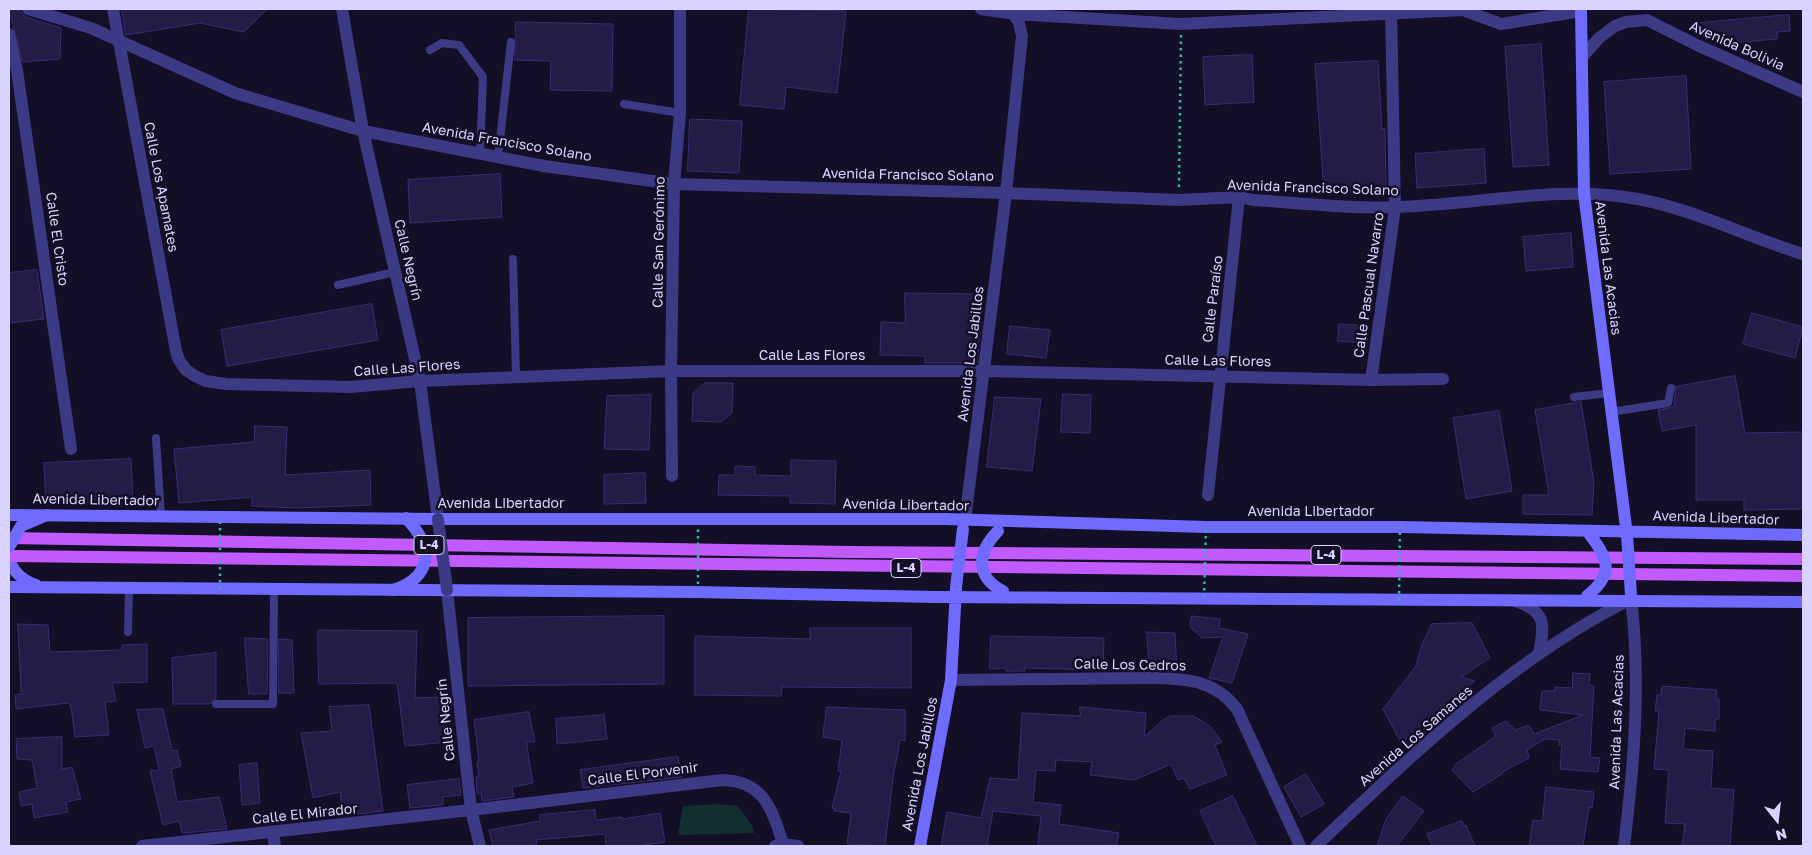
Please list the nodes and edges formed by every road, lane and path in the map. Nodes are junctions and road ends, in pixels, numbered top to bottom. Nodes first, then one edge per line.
1 (28, 9) edge
2 (113, 9) edge
3 (342, 9) edge
4 (680, 9) edge
5 (981, 9) edge
6 (1464, 10) edge
7 (1581, 10) edge
8 (1013, 11) edge
9 (1391, 12) edge
10 (1181, 24) junction
11 (9, 34) edge
12 (119, 41) junction
13 (511, 42) dead end
14 (430, 50) dead end
15 (1582, 56) junction
16 (1803, 92) edge
17 (624, 104) dead end
18 (680, 114) junction
19 (363, 131) junction
20 (480, 154) junction
21 (498, 157) junction
22 (674, 184) junction
23 (1006, 193) junction
24 (1584, 193) junction
25 (1239, 197) junction
26 (1179, 200) junction
27 (1395, 208) junction
28 (1803, 254) edge
29 (513, 259) dead end
30 (395, 272) junction
31 (338, 285) dead end
32 (186, 370) joint
33 (984, 370) junction
34 (672, 371) junction
35 (1219, 376) junction
36 (516, 377) junction
37 (1443, 379) dead end
38 (1371, 380) junction
39 (420, 381) junction
40 (1671, 388) dead end
41 (1609, 393) junction
42 (1574, 397) dead end
43 (1611, 412) junction
44 (156, 438) dead end
45 (71, 449) dead end
46 (672, 476) dead end
47 (1208, 495) dead end
48 (9, 515) edge
49 (47, 515) junction
50 (161, 516) junction
51 (220, 517) junction
52 (406, 518) junction
53 (438, 519) junction
54 (1016, 523) junction
55 (1206, 523) junction
56 (964, 524) junction
57 (1400, 527) junction
58 (698, 530) dead end
59 (1588, 532) junction
60 (1626, 533) junction
61 (1803, 535) edge
62 (9, 538) edge
63 (9, 547) edge
64 (9, 557) edge
65 (1803, 559) edge
66 (1803, 576) edge
67 (698, 584) dead end
68 (9, 587) edge
69 (43, 587) junction
70 (129, 588) junction
71 (220, 589) junction
72 (274, 589) junction
73 (392, 590) junction
74 (447, 590) junction
75 (956, 592) junction
76 (1019, 596) junction
77 (1204, 597) junction
78 (1631, 597) junction
79 (1505, 598) junction
80 (1584, 598) junction
81 (1399, 600) junction
82 (1803, 602) edge
83 (128, 632) dead end
84 (1539, 652) junction
85 (951, 680) junction
86 (216, 704) dead end
87 (471, 810) junction
88 (273, 833) junction
89 (779, 845) edge
90 (142, 846) edge
91 (274, 846) edge
92 (480, 846) edge
93 (798, 846) edge
94 (920, 846) edge
95 (1300, 846) edge
96 (1316, 846) edge
97 (1624, 846) edge

1 - 12 street, Avenida Francisco Solano
2 - 12 street, Calle Los Apamates
3 - 19 street, Calle Negrín
4 - 18 street, Calle San Gerónimo
5 - 8 street
6 - 7 street
6 - 9 street
7 - 15 main road, Avenida Las Acacias
8 - 10 street
8 - 23 street, Avenida Los Jabillos
9 - 10 street
9 - 27 street, Calle Pascual Navarro
10 - 26 path
11 - 45 street, Calle El Cristo
12 - 19 street, Avenida Francisco Solano
12 - 32 street, Calle Los Apamates
13 - 21 lane
14 - 20 lane
15 - 16 street, Avenida Bolivia
15 - 24 main road, Avenida Las Acacias
17 - 18 lane
18 - 22 street, Calle San Gerónimo
19 - 20 street, Avenida Francisco Solano
19 - 30 street, Calle Negrín
20 - 21 street, Avenida Francisco Solano
21 - 22 street, Avenida Francisco Solano
22 - 23 street, Avenida Francisco Solano
22 - 34 street, Calle San Gerónimo
23 - 26 street, Avenida Francisco Solano
23 - 33 street, Avenida Los Jabillos
24 - 27 street, Avenida Francisco Solano
24 - 28 street, Avenida Francisco Solano
24 - 41 main road, Avenida Las Acacias
25 - 26 street, Avenida Francisco Solano
25 - 27 street, Avenida Francisco Solano
25 - 35 street, Calle Paraíso
27 - 38 street, Calle Pascual Navarro
29 - 36 lane
30 - 31 lane
30 - 39 street, Calle Negrín
32 - 39 street, Calle Las Flores
33 - 34 street, Calle Las Flores
33 - 35 street, Calle Las Flores
33 - 56 street, Avenida Los Jabillos
34 - 36 street, Calle Las Flores
34 - 46 street, Calle San Gerónimo
35 - 38 street, Calle Las Flores
35 - 47 street, Calle Paraíso
36 - 39 street, Calle Las Flores
37 - 38 street, Calle Las Flores
39 - 53 street, Calle Negrín
40 - 43 lane
41 - 42 lane
41 - 43 main road, Avenida Las Acacias
43 - 60 main road, Avenida Las Acacias
44 - 50 lane
48 - 49 main road, Avenida Libertador / L-4
49 - 50 main road, Avenida Libertador / L-4
49 - 63 main road, L-4, bridge
50 - 51 main road, Avenida Libertador / L-4
51 - 52 main road, Avenida Libertador / L-4
51 - 71 path, bridge
52 - 53 main road, Avenida Libertador / L-4
52 - 73 main road, L-4, bridge
53 - 56 main road, Avenida Libertador / L-4
53 - 74 street, Calle Negrín, bridge
54 - 55 main road, Avenida Libertador / L-4
54 - 56 main road, Avenida Libertador / L-4
54 - 76 main road, L-4, bridge
55 - 57 main road, Avenida Libertador / L-4
55 - 77 path, bridge
56 - 75 main road, Avenida Los Jabillos, bridge
57 - 59 main road, Avenida Libertador / L-4
57 - 81 path, bridge
58 - 67 path, bridge
59 - 60 main road, Avenida Libertador / L-4
59 - 80 main road, bridge
60 - 61 main road, Avenida Libertador / L-4
60 - 78 main road, Avenida Las Acacias, bridge
62 - 65 main road, L-4
64 - 66 main road, L-4
64 - 69 main road, L-4
68 - 69 main road, L-4
69 - 70 main road, L-4
70 - 71 main road, L-4
70 - 83 lane
71 - 72 main road, L-4
72 - 73 main road, L-4
72 - 86 lane
73 - 74 main road, L-4
74 - 75 main road, L-4
74 - 87 street, Calle Negrín
75 - 76 main road, L-4
75 - 85 main road, Avenida Los Jabillos
76 - 77 main road, L-4
77 - 81 main road, L-4
78 - 80 main road, L-4
78 - 82 main road, L-4
78 - 84 street, Avenida Los Samanes
78 - 97 street, Avenida Las Acacias
79 - 80 main road, L-4
79 - 81 main road, L-4
79 - 84 street
84 - 96 street, Avenida Los Samanes
85 - 94 main road, Avenida Los Jabillos
85 - 95 street, Calle Los Cedros
87 - 88 street, Calle El Mirador
87 - 89 street, Calle El Porvenir
87 - 92 street, Calle Negrín
88 - 90 street, Calle El Mirador
88 - 91 street
89 - 93 street

